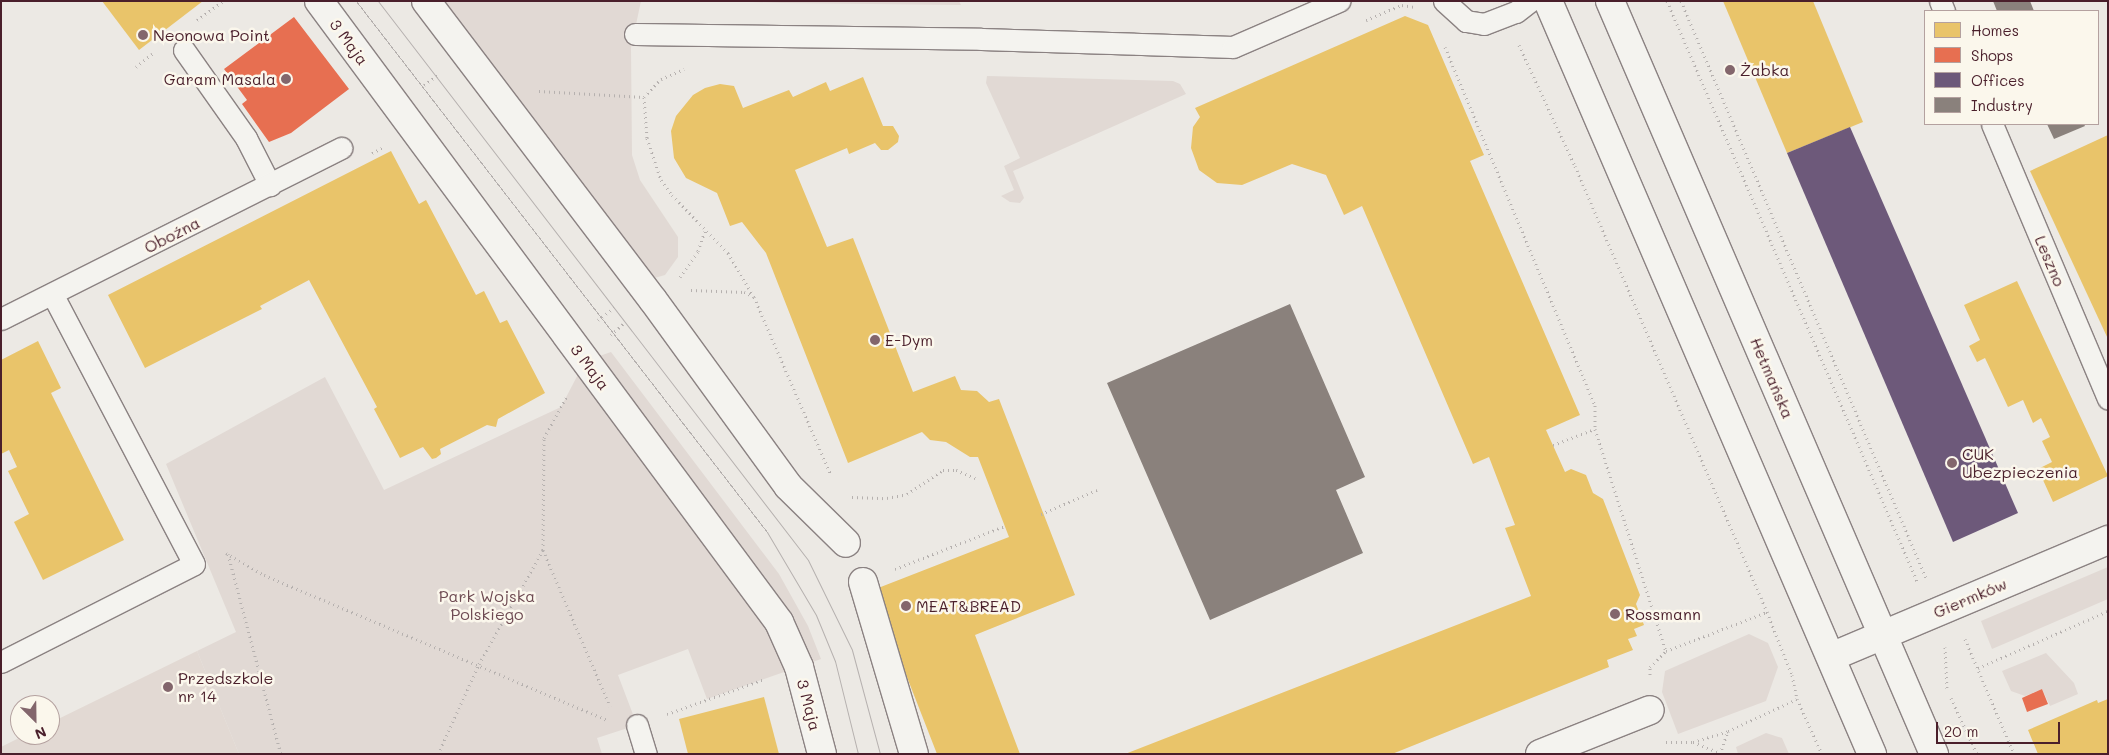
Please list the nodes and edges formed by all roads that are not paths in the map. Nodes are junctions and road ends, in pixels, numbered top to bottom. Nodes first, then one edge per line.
1 (319, 1) edge
2 (426, 1) edge
3 (1339, 1) edge
4 (1444, 1) edge
5 (1530, 1) edge
6 (1548, 1) edge
7 (1610, 1) edge
8 (635, 34) dead end
9 (184, 50) dead end
10 (1992, 125) edge
11 (342, 148) dead end
12 (270, 185) junction
13 (53, 295) junction
14 (1, 319) edge
15 (2108, 399) edge
16 (2108, 540) edge
17 (846, 544) dead end
18 (863, 582) road end
19 (1882, 636) junction
20 (1831, 657) junction
21 (1, 662) edge
22 (1650, 710) dead end
23 (637, 725) road end
24 (646, 754) edge
25 (822, 754) edge
26 (914, 754) edge
27 (1540, 754) edge
28 (1872, 754) edge
29 (1934, 754) edge

1 - 25 street, 3 Maja
2 - 17 street
3 - 8 lane
4 - 5 lane
6 - 20 street
7 - 19 street, Hetmańska
9 - 12 lane
10 - 15 lane, Leszno
11 - 12 lane, Oboźna
12 - 13 lane, Oboźna
13 - 14 lane, Oboźna
13 - 21 lane
16 - 19 street, Giermków
18 - 26 street
19 - 20 street, Giermków
19 - 29 street, Hetmańska
20 - 28 street
22 - 27 street
23 - 24 lane

